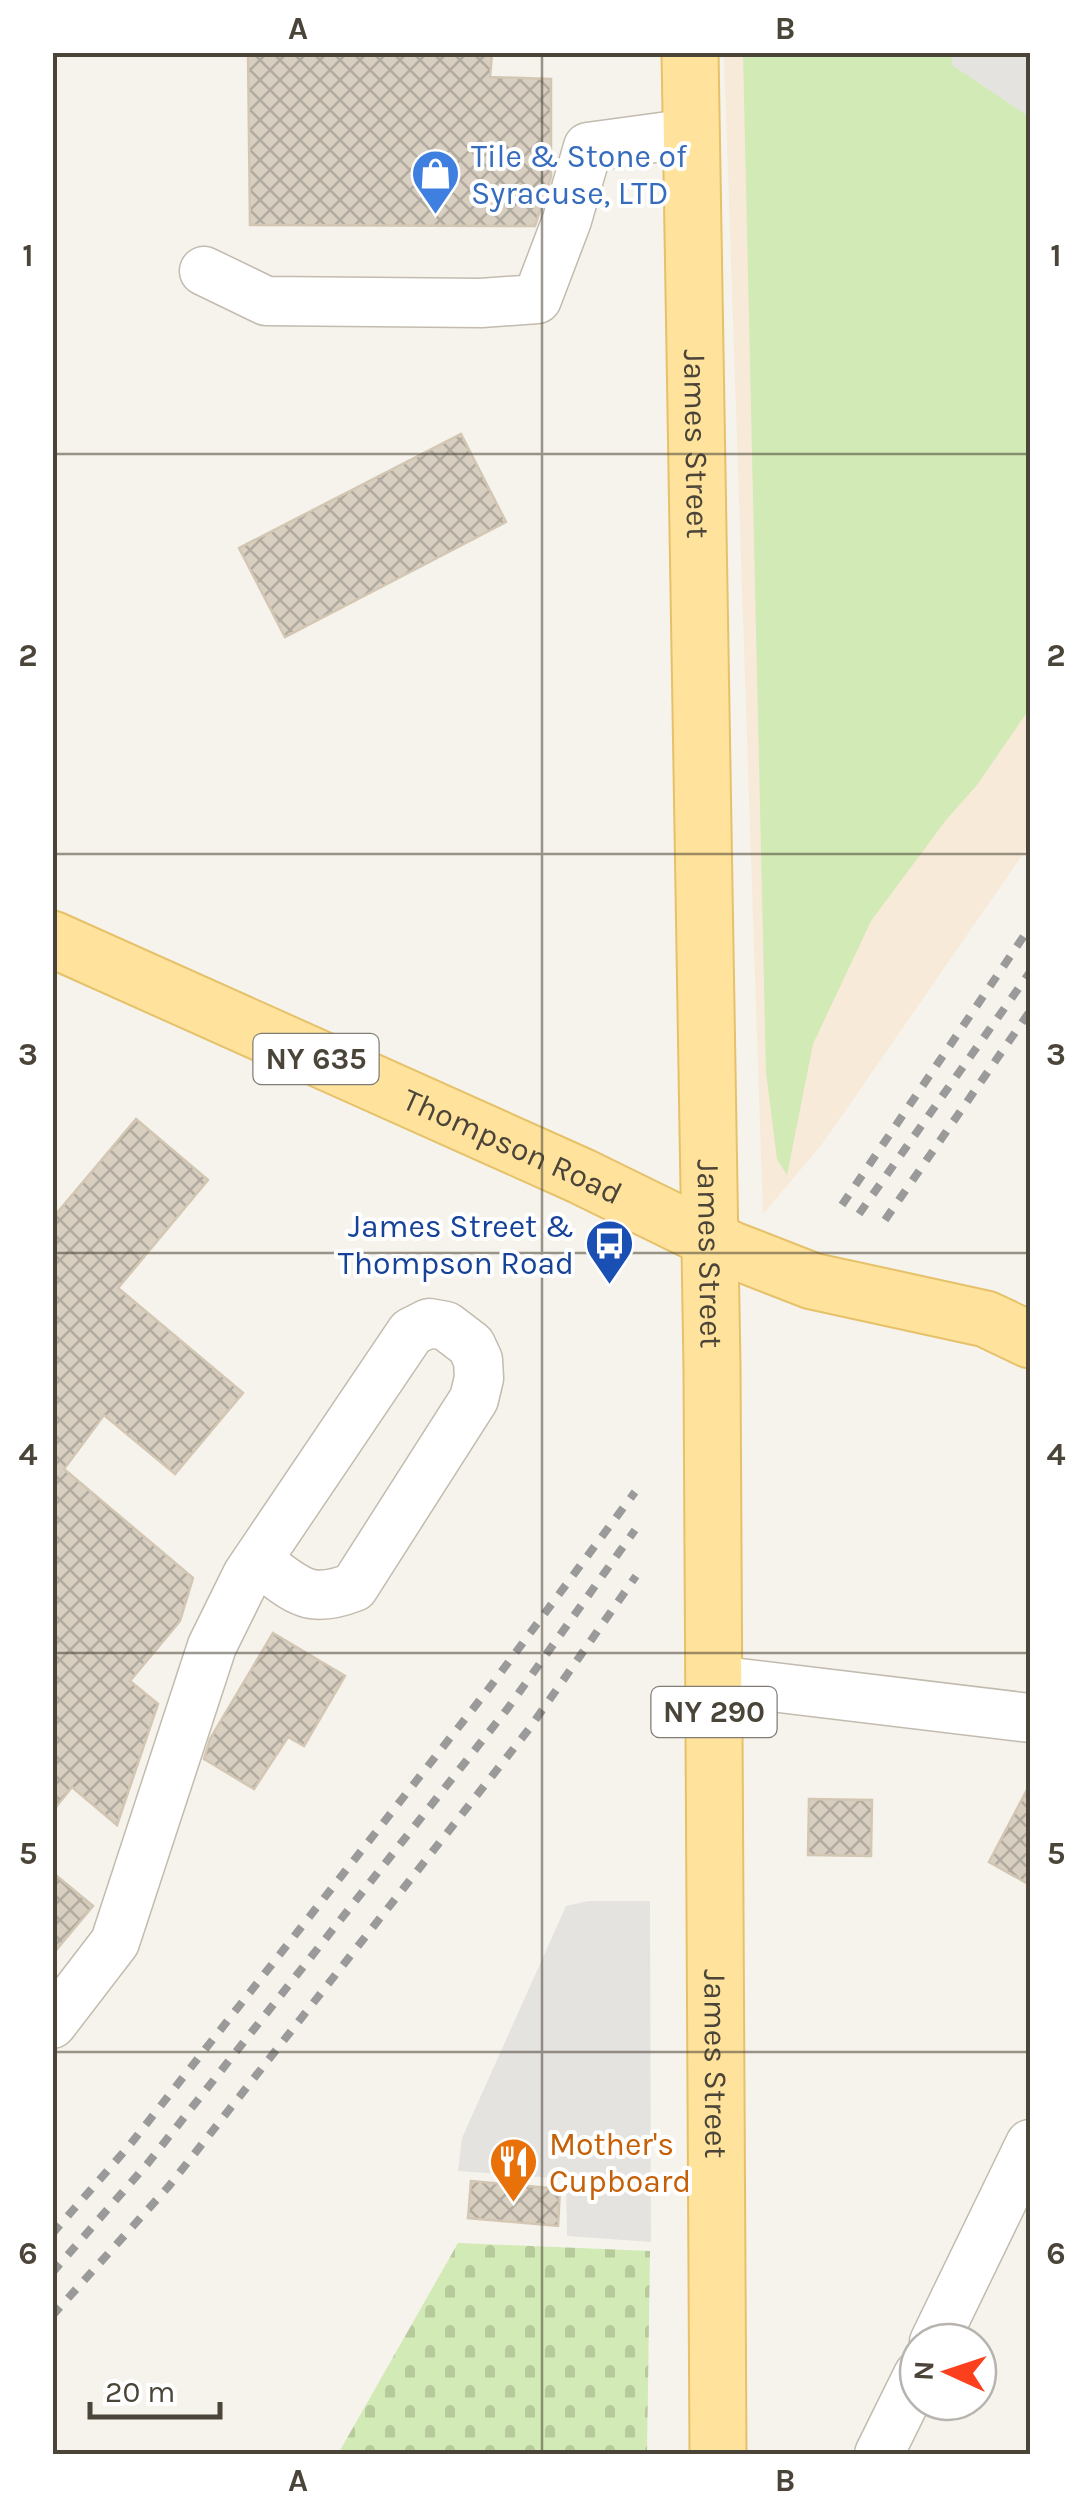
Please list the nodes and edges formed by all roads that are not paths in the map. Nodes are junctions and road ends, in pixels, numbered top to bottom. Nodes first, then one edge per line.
1 (690, 52) edge
2 (691, 133) junction
3 (204, 271) dead end
4 (52, 940) edge
5 (710, 1240) junction
6 (1016, 1322) edge
7 (257, 1561) junction
8 (714, 1680) junction
9 (1030, 1718) edge
10 (52, 2024) edge
11 (1030, 2144) edge
12 (944, 2322) edge
13 (898, 2417) edge
14 (718, 2454) edge
15 (880, 2454) edge

1 - 2 main road, James Street / NY 290
2 - 3 street
2 - 5 main road, James Street / NY 290
4 - 5 main road, Thompson Road / NY 635
5 - 6 main road, Thompson Road / NY 635
5 - 8 main road, James Street / NY 290
7 - 7 street
7 - 10 street
8 - 9 street
8 - 14 main road, James Street / NY 290
11 - 12 street
13 - 15 street

